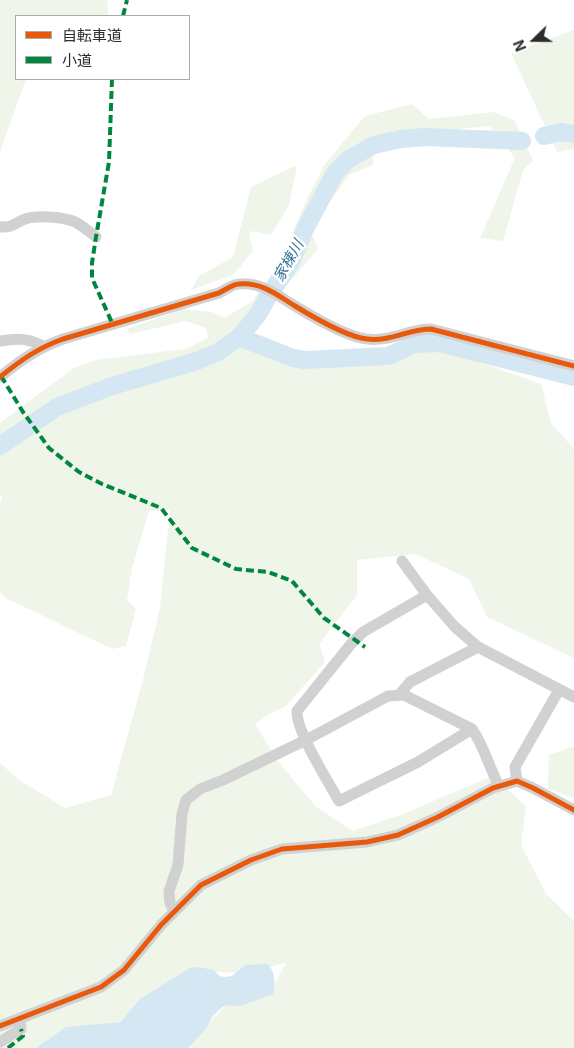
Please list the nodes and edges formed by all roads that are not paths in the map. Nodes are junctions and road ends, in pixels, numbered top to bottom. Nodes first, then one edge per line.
1 (0, 228) edge
2 (96, 237) dead end
3 (0, 341) edge
4 (43, 346) junction
5 (574, 366) edge
6 (0, 376) edge
7 (402, 561) dead end
8 (427, 595) junction
9 (478, 647) junction
10 (559, 690) junction
11 (399, 695) junction
12 (574, 697) edge
13 (472, 729) junction
14 (306, 740) junction
15 (517, 782) junction
16 (499, 786) junction
17 (574, 810) edge
18 (174, 911) junction
19 (20, 1020) junction
20 (0, 1026) edge
21 (0, 1042) edge

1 - 2 street
3 - 4 street
4 - 5 street
4 - 6 street
7 - 8 street
8 - 9 street
8 - 14 street
9 - 10 street
9 - 11 street
10 - 12 street
10 - 15 street
11 - 13 street
11 - 14 street
13 - 14 street
13 - 16 street
14 - 18 street
15 - 16 street
15 - 17 street
16 - 18 street
18 - 19 street
19 - 20 street
19 - 21 street

